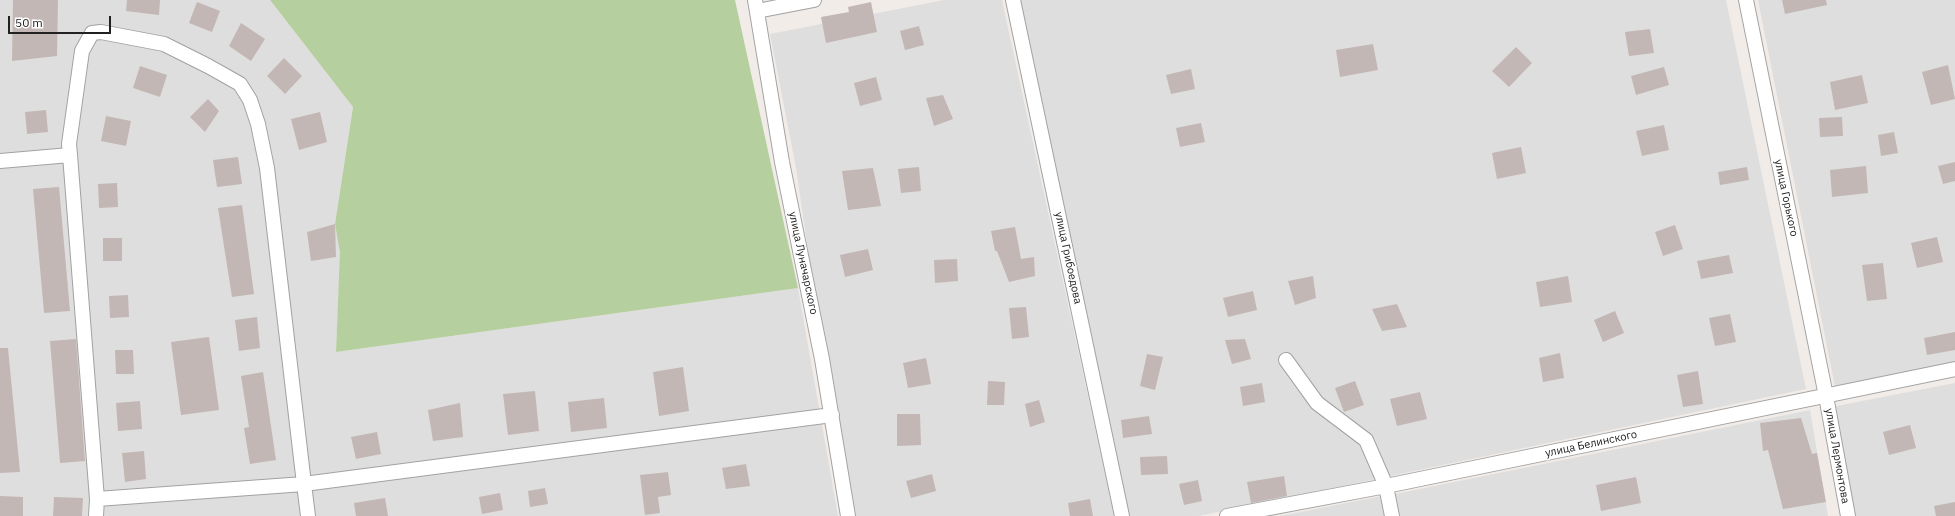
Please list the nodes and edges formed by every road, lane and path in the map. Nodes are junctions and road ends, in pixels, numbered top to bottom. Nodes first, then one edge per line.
1 (814, 0) edge
2 (1013, 0) edge
3 (1746, 0) edge
4 (756, 5) edge
5 (70, 154) junction
6 (0, 161) edge
7 (1286, 360) dead end
8 (1955, 369) edge
9 (1826, 396) junction
10 (832, 415) junction
11 (304, 484) junction
12 (1386, 486) junction
13 (97, 499) junction
14 (96, 516) edge
15 (308, 516) edge
16 (848, 516) edge
17 (1122, 516) edge
18 (1227, 516) edge
19 (1392, 516) edge
20 (1848, 516) edge

1 - 4 street
2 - 17 street, улица Грибоедова
3 - 9 street, улица Горького
4 - 10 street, улица Луначарского
5 - 6 street
5 - 11 street
5 - 13 street
7 - 12 street
8 - 9 street, улица Белинского
9 - 12 street, улица Белинского
9 - 20 street, улица Лермонтова
10 - 11 street
10 - 16 street, улица Луначарского
11 - 13 street
11 - 15 street
12 - 18 street, улица Белинского
12 - 19 street
13 - 14 street

